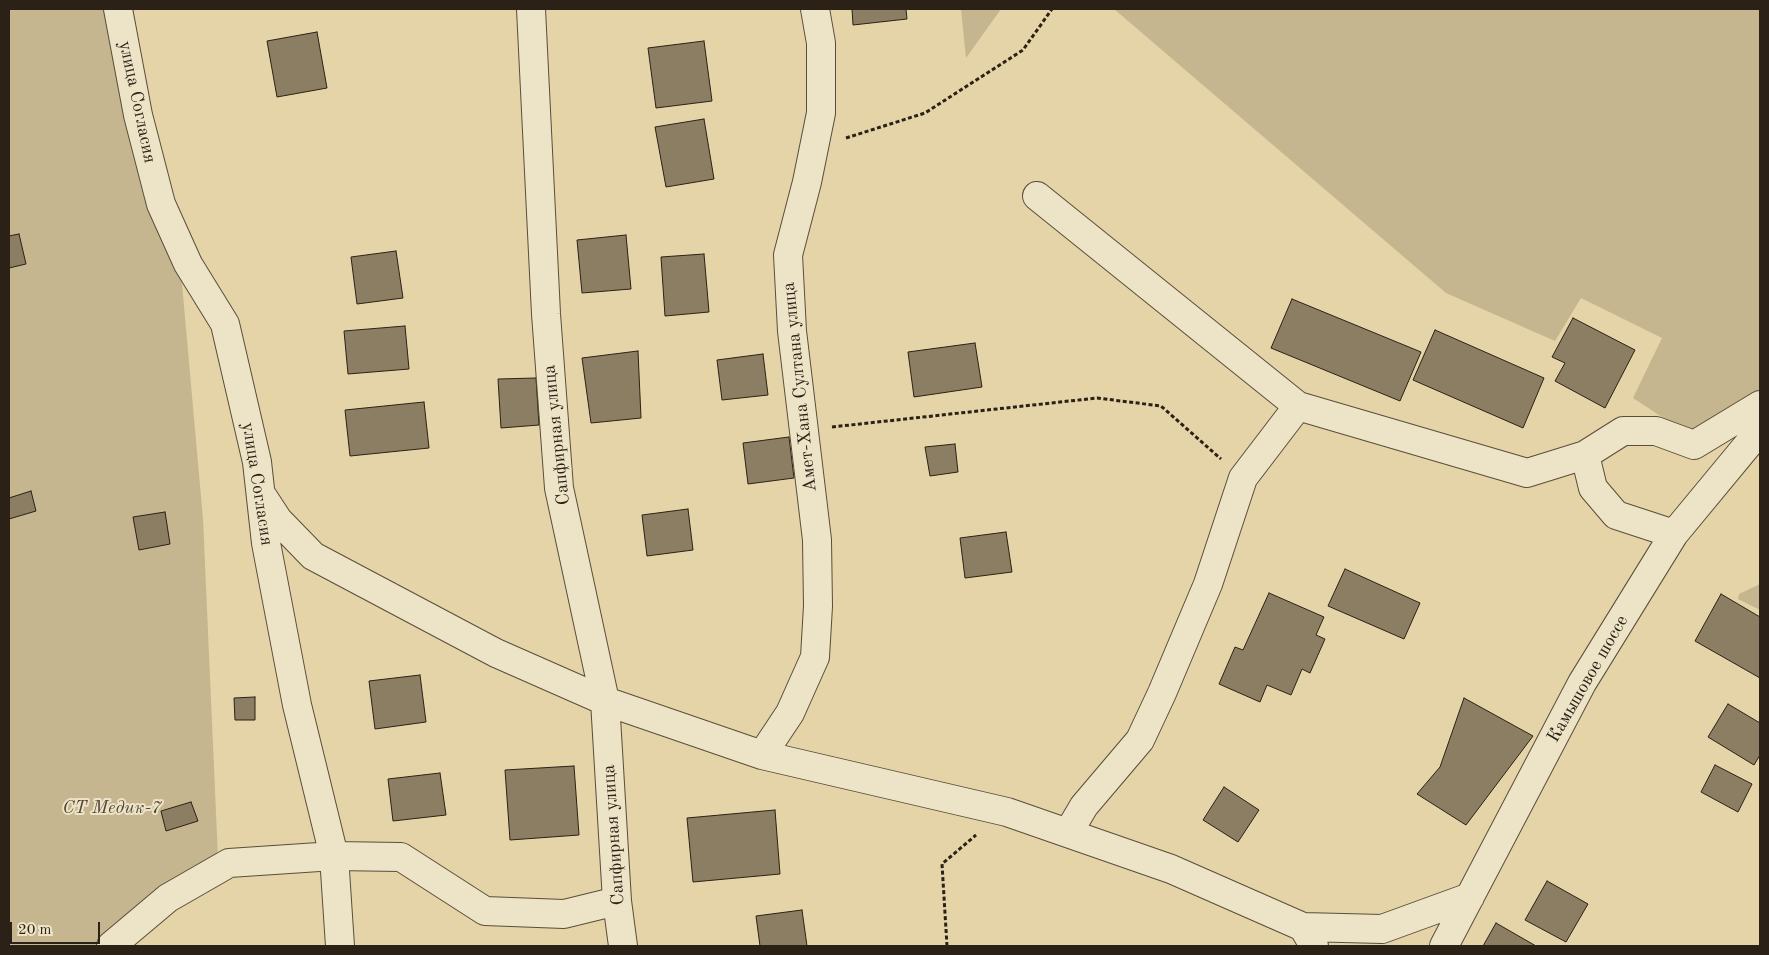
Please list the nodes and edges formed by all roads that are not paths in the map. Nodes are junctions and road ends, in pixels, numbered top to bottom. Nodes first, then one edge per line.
1 (118, 9) edge
2 (531, 9) edge
3 (815, 9) edge
4 (1037, 196) dead end
5 (1760, 405) edge
6 (1298, 406) junction
7 (1756, 443) edge
8 (1586, 454) junction
9 (261, 494) junction
10 (1674, 534) junction
11 (605, 701) junction
12 (762, 755) junction
13 (1068, 833) junction
14 (334, 856) junction
15 (1470, 897) junction
16 (617, 901) junction
17 (1308, 937) edge
18 (110, 946) edge
19 (340, 946) edge
20 (623, 946) edge
21 (1444, 946) edge

1 - 9 street, улица Согласия
2 - 11 street, Сапфирная улица
3 - 12 street, Амет-Хана Султана улица
4 - 6 street
5 - 8 street
6 - 8 street
6 - 13 street
7 - 10 street, Камышовое шоссе
8 - 10 street
9 - 11 street
9 - 14 street, улица Согласия
10 - 15 street, Камышовое шоссе
11 - 12 street
11 - 16 street, Сапфирная улица
12 - 13 street
13 - 17 street
14 - 16 street
14 - 18 street
14 - 19 street, улица Согласия
15 - 17 street
15 - 21 street, Камышовое шоссе
16 - 20 street, Сапфирная улица

